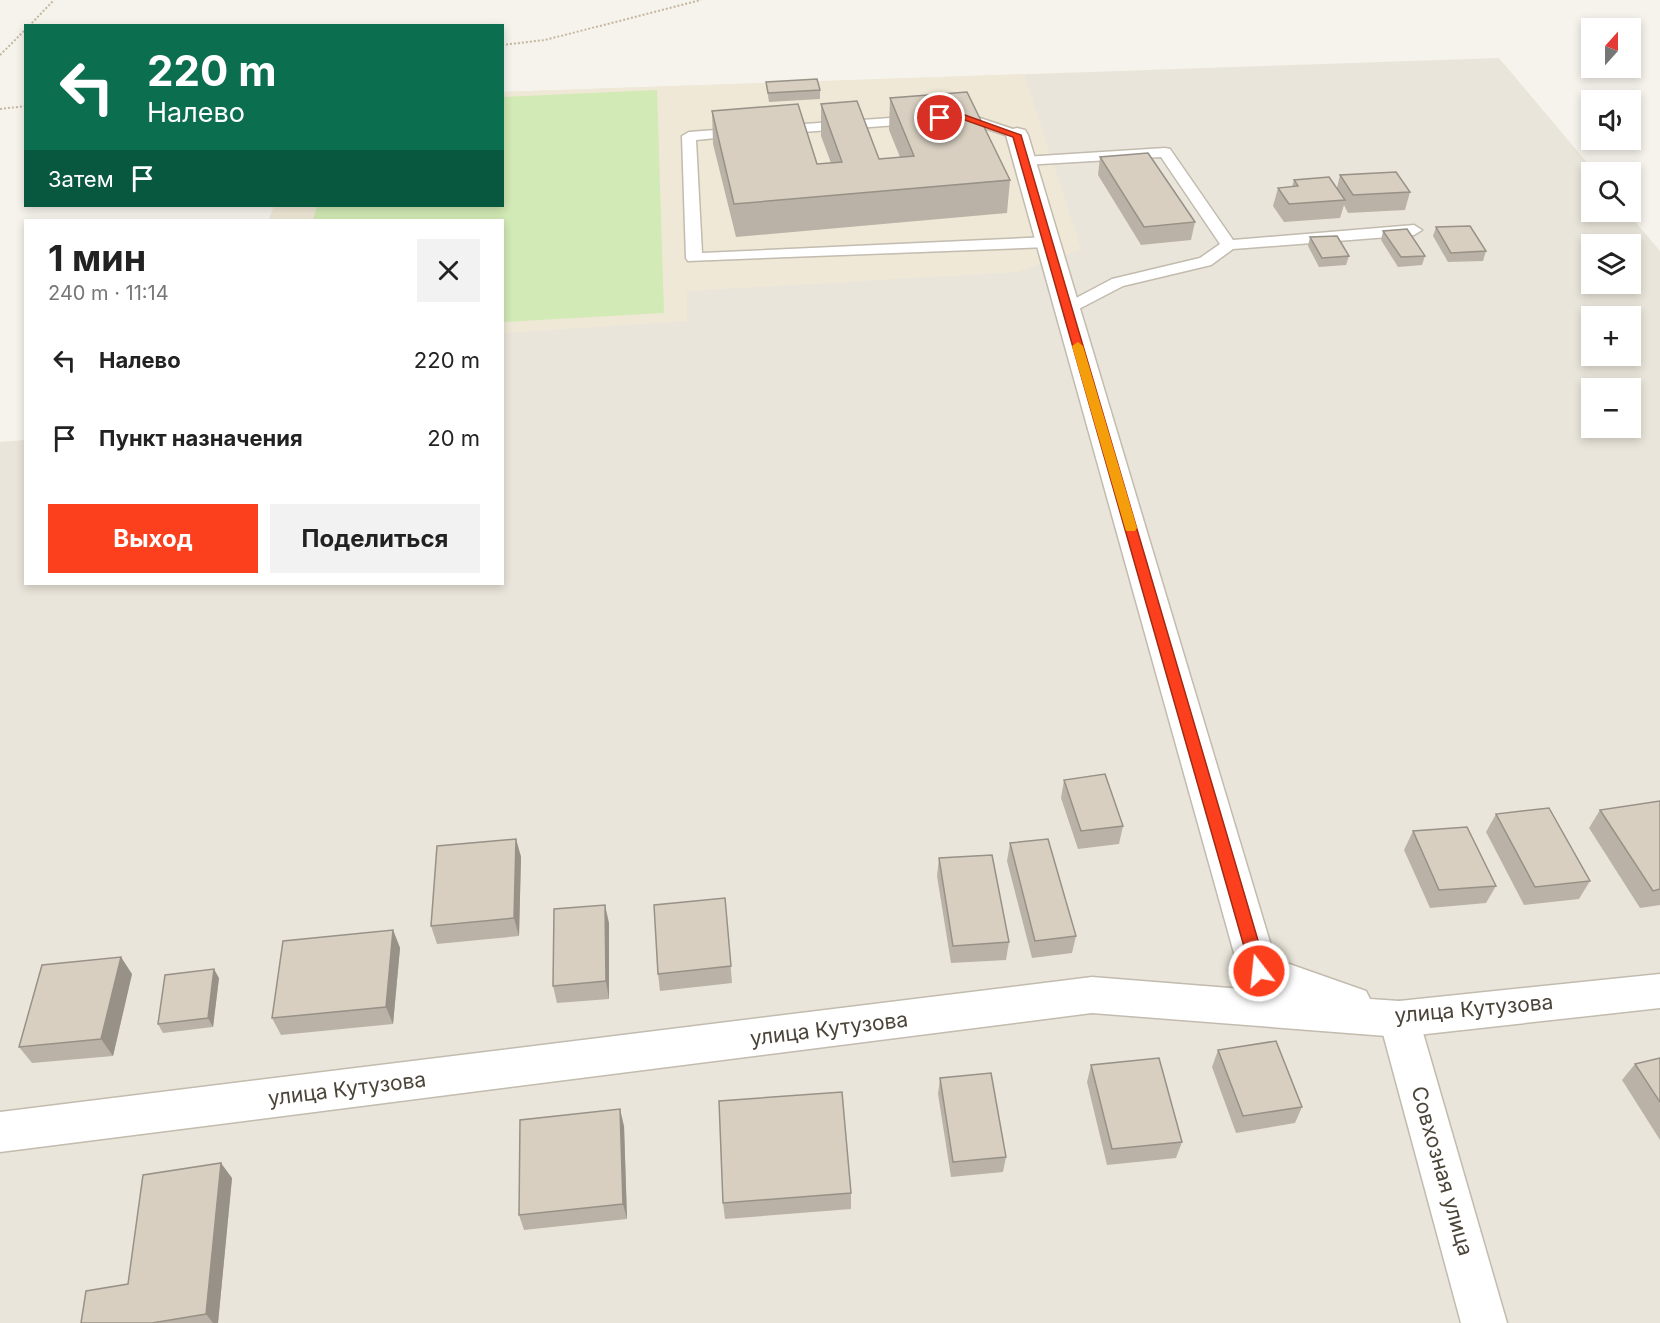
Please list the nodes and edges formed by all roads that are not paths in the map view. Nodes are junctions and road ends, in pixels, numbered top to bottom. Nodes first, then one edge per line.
1 (1021, 148) junction
2 (1414, 230) dead end
3 (1048, 242) junction
4 (1229, 245) junction
5 (1067, 309) junction
6 (1660, 991) edge
7 (1399, 1018) junction
8 (0, 1132) edge
9 (1484, 1323) edge

1 - 3 street
1 - 3 lane
1 - 4 lane
2 - 4 lane
3 - 5 street
4 - 5 lane
5 - 7 street
6 - 7 street, улица Кутузова
7 - 8 street, улица Кутузова
7 - 9 street, Совхозная улица

